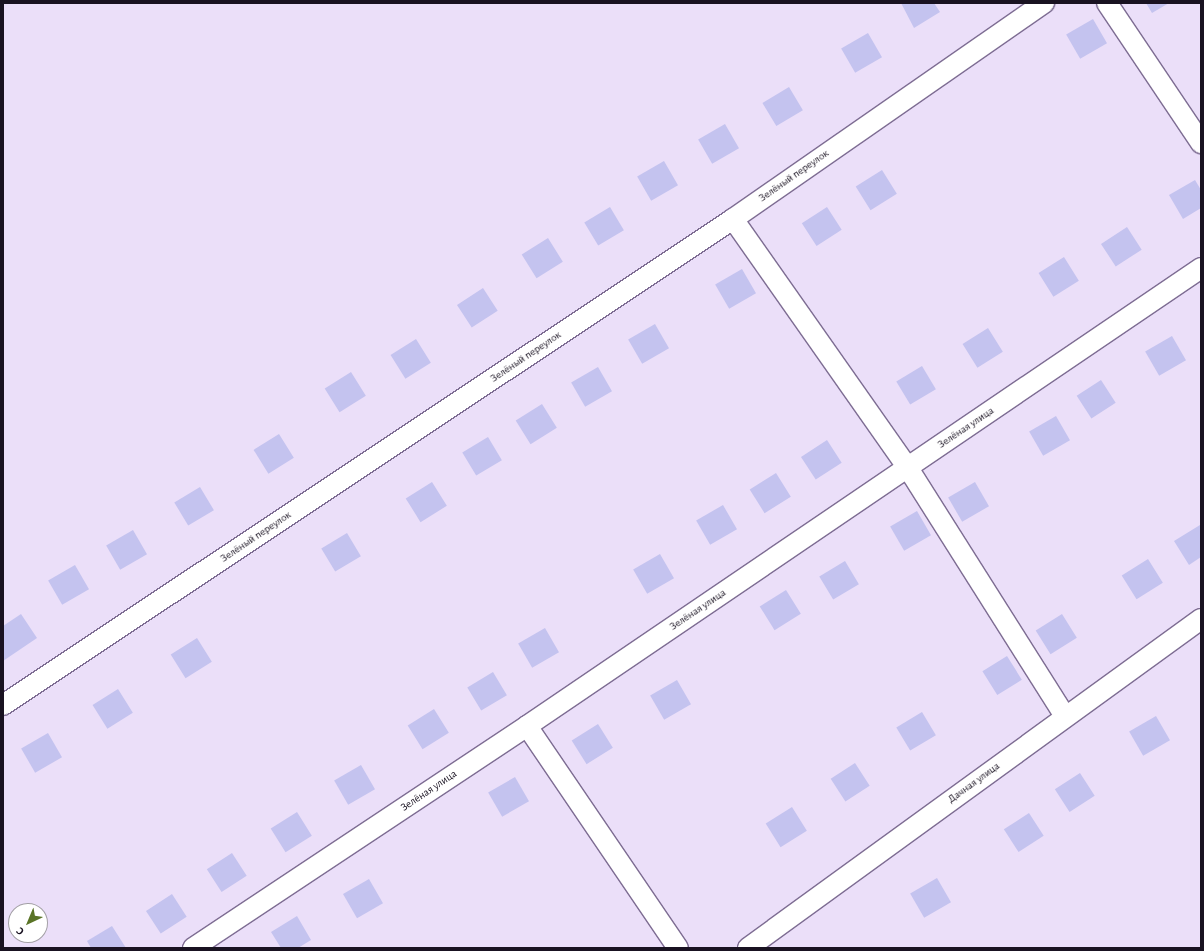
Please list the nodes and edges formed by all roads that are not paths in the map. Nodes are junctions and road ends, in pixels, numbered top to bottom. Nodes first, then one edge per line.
1 (1044, 3) edge
2 (1106, 3) edge
3 (1201, 143) edge
4 (733, 219) junction
5 (1201, 268) edge
6 (908, 468) junction
7 (1201, 619) edge
8 (3, 705) edge
9 (1065, 716) junction
10 (526, 726) junction
11 (193, 948) edge
12 (678, 948) edge
13 (748, 948) edge

1 - 4 street, Зелёный переулок
2 - 3 street
4 - 6 street
4 - 8 street, Зелёный переулок
5 - 6 street, Зелёная улица
6 - 9 street
6 - 10 street, Зелёная улица
7 - 9 street, Дачная улица
9 - 13 street, Дачная улица
10 - 11 street, Зелёная улица
10 - 12 street

